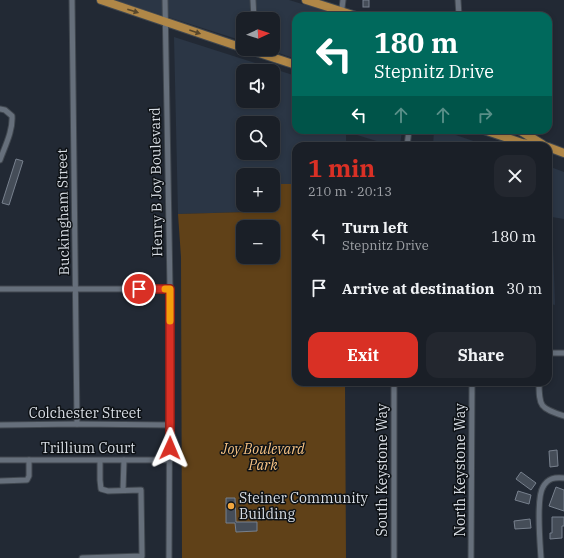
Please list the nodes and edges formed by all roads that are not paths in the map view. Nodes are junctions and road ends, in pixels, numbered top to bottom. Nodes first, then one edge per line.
1 (72, 0) edge
2 (101, 0) edge
3 (165, 0) edge
4 (253, 0) edge
5 (306, 0) edge
6 (343, 0) edge
7 (458, 0) edge
8 (254, 12) edge
9 (336, 12) edge
10 (341, 12) edge
11 (459, 12) edge
12 (166, 22) junction
13 (236, 46) edge
14 (270, 56) edge
15 (292, 64) edge
16 (0, 108) edge
17 (496, 134) edge
18 (526, 134) edge
19 (519, 142) edge
20 (538, 142) edge
21 (552, 148) edge
22 (564, 153) edge
23 (0, 160) edge
24 (0, 288) edge
25 (76, 289) junction
26 (170, 289) junction
27 (552, 353) edge
28 (564, 353) edge
29 (394, 386) edge
30 (472, 386) edge
31 (539, 386) edge
32 (564, 416) edge
33 (77, 424) junction
34 (0, 425) edge
35 (170, 425) junction
36 (0, 460) edge
37 (29, 460) junction
38 (124, 460) junction
39 (170, 460) junction
40 (100, 461) junction
41 (564, 478) edge
42 (0, 481) edge
43 (123, 490) junction
44 (118, 557) edge
45 (82, 558) edge
46 (169, 558) edge
47 (394, 558) edge
48 (471, 558) edge
49 (541, 558) edge

1 - 25 street, Buckingham Street
2 -> 12 main road
3 - 12 street, Henry B Joy Boulevard
4 - 8 street
5 - 9 main road
6 - 10 street
7 - 11 street
12 -> 13 main road
12 - 26 street, Henry B Joy Boulevard
14 - 15 main road
16 - 23 street
17 - 19 main road
18 - 20 main road
21 - 22 main road
24 - 25 street
25 - 26 street
25 - 33 street, Buckingham Street
26 - 35 street, Henry B Joy Boulevard
27 - 28 street
29 - 47 street, South Keystone Way
30 - 48 street, North Keystone Way
31 - 32 street
33 - 34 street, Colchester Street
33 - 35 street, Colchester Street
35 - 39 street, Henry B Joy Boulevard
36 - 37 street, Trillium Court
37 - 40 street, Trillium Court
37 - 42 street, Trillium Court
38 - 39 street, Trillium Court
38 - 40 street, Trillium Court
38 - 43 street
39 - 46 street, Henry B Joy Boulevard
40 - 43 street
41 - 49 street
43 - 44 street
44 - 45 street

